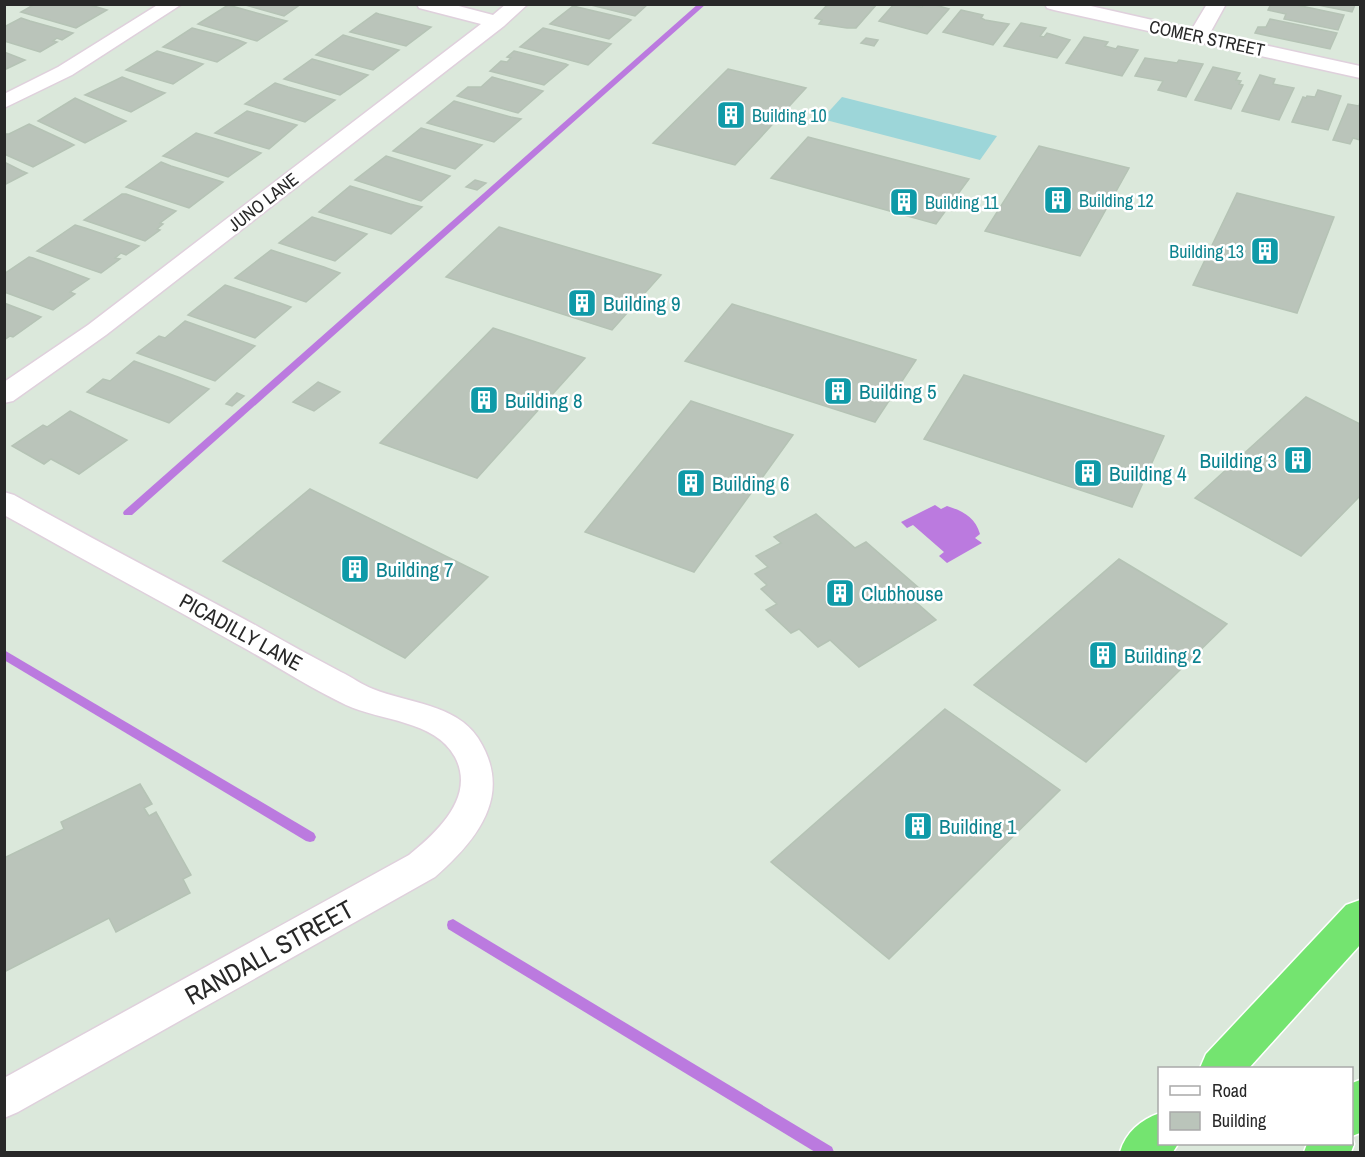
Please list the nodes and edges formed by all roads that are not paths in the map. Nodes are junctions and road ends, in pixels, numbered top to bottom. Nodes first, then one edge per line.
1 (173, 4) edge
2 (426, 4) edge
3 (519, 4) edge
4 (1054, 4) edge
5 (1217, 4) edge
6 (497, 22) junction
7 (1198, 36) junction
8 (1360, 72) edge
9 (4, 102) edge
10 (4, 395) edge
11 (4, 502) edge
12 (473, 759) joint
13 (1360, 916) edge
14 (1222, 1067) edge
15 (4, 1099) edge
16 (1158, 1136) edge
17 (1142, 1152) edge

1 - 9 street
2 - 6 street
3 - 6 street, JUNO LANE
4 - 7 street, COMER STREET
5 - 7 street
6 - 10 street, JUNO LANE
7 - 8 street, COMER STREET
11 - 12 street, PICADILLY LANE
12 - 15 street, RANDALL STREET
13 - 14 highway
16 - 17 highway

